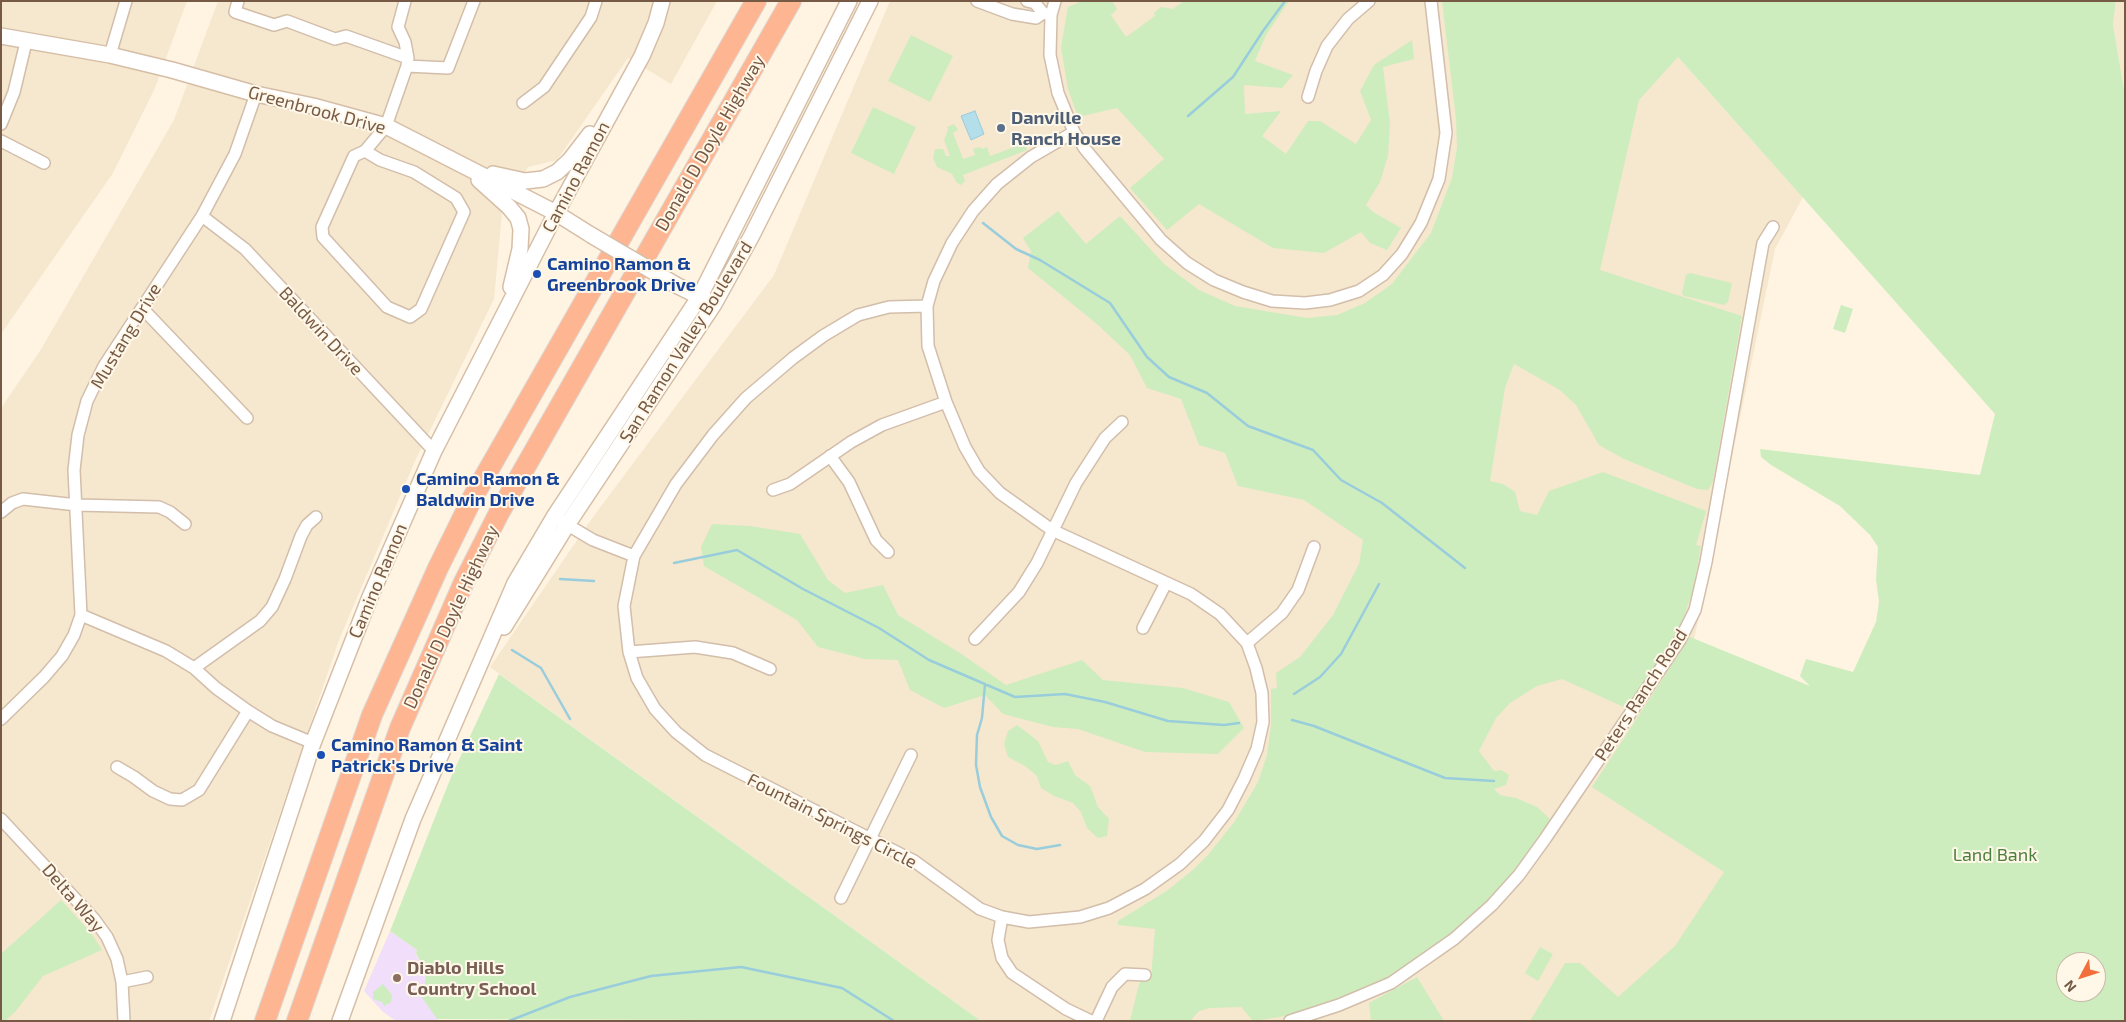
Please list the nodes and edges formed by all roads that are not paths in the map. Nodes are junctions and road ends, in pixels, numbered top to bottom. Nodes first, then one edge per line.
1 (126, 1) edge
2 (238, 1) edge
3 (405, 1) edge
4 (474, 1) edge
5 (596, 1) edge
6 (662, 1) edge
7 (756, 1) edge
8 (791, 1) edge
9 (849, 1) edge
10 (870, 1) edge
11 (977, 1) edge
12 (1027, 1) edge
13 (1055, 1) edge
14 (1369, 1) edge
15 (1431, 1) edge
16 (1047, 14) junction
17 (1, 36) edge
18 (26, 42) junction
19 (110, 55) junction
20 (407, 62) junction
21 (625, 88) junction
22 (256, 94) junction
23 (1308, 97) dead end
24 (523, 103) dead end
25 (1, 124) edge
26 (386, 126) junction
27 (1074, 132) junction
28 (1, 141) edge
29 (365, 151) junction
30 (44, 163) dead end
31 (466, 167) junction
32 (556, 213) junction
33 (202, 216) junction
34 (1773, 227) dead end
35 (700, 296) junction
36 (714, 304) junction
37 (926, 306) junction
38 (142, 308) junction
39 (505, 311) junction
40 (946, 402) junction
41 (247, 418) dead end
42 (1122, 422) dead end
43 (434, 452) junction
44 (830, 456) junction
45 (773, 490) dead end
46 (77, 505) junction
47 (1, 512) edge
48 (316, 517) dead end
49 (554, 517) junction
50 (185, 524) dead end
51 (567, 526) junction
52 (1052, 530) junction
53 (1314, 547) dead end
54 (888, 552) dead end
55 (634, 556) junction
56 (1166, 583) junction
57 (81, 615) junction
58 (1142, 628) dead end
59 (975, 639) dead end
60 (1247, 644) junction
61 (629, 652) junction
62 (194, 668) junction
63 (478, 668) junction
64 (770, 669) dead end
65 (248, 711) junction
66 (1, 719) edge
67 (313, 743) junction
68 (911, 755) dead end
69 (117, 767) dead end
70 (1, 819) edge
71 (871, 838) junction
72 (841, 898) dead end
73 (1002, 917) junction
74 (1145, 975) dead end
75 (147, 977) dead end
76 (122, 982) junction
77 (124, 1021) edge
78 (222, 1021) edge
79 (265, 1021) edge
80 (297, 1021) edge
81 (340, 1021) edge
82 (1091, 1021) edge
83 (1096, 1021) edge
84 (1290, 1021) edge

1 - 19 street
2 - 20 street
3 - 20 street
4 - 20 street
5 - 24 street
6 - 21 street, Camino Ramon
7 - 79 highway, Donald D Doyle Highway
8 - 80 highway, Donald D Doyle Highway
9 - 35 street, San Ramon Valley Boulevard
10 - 36 street, San Ramon Valley Boulevard
11 - 16 street
12 - 16 street
13 - 16 street
14 - 23 street
15 - 27 street
16 - 27 street
17 - 18 street, Greenbrook Drive
18 - 19 street, Greenbrook Drive
18 - 25 street
19 - 22 street, Greenbrook Drive
20 - 26 street
21 - 31 street
21 - 32 street, Camino Ramon
22 - 26 street, Greenbrook Drive
22 - 33 street, Mustang Drive
26 - 29 street
26 - 31 street, Greenbrook Drive
27 - 37 street, Fountain Springs Circle
28 - 30 street
29 - 29 street
31 - 32 street, Greenbrook Drive
31 - 39 street
32 - 35 street, Greenbrook Drive, bridge
32 - 39 street, Camino Ramon
33 - 38 street, Mustang Drive
33 - 43 street, Baldwin Drive
34 - 84 street, Peters Ranch Road
35 - 36 street, Greenbrook Drive
35 - 49 street, San Ramon Valley Boulevard
36 - 51 street, San Ramon Valley Boulevard
37 - 40 street, Fountain Springs Circle
37 - 55 street, Fountain Springs Circle
38 - 41 street
38 - 46 street, Mustang Drive
39 - 43 street, Camino Ramon
40 - 44 street
40 - 52 street, Fountain Springs Circle
42 - 52 street
43 - 67 street, Camino Ramon
44 - 45 street
44 - 54 street
46 - 47 street
46 - 50 street
46 - 57 street, Mustang Drive
48 - 62 street
49 - 51 street
49 - 63 street, San Ramon Valley Boulevard
51 - 55 street
51 - 63 street, San Ramon Valley Boulevard
52 - 56 street, Fountain Springs Circle
52 - 59 street
53 - 60 street
55 - 61 street, Fountain Springs Circle
56 - 58 street
56 - 60 street, Fountain Springs Circle
57 - 62 street
57 - 66 street, Mustang Drive
60 - 73 street, Fountain Springs Circle
61 - 64 street
61 - 71 street, Fountain Springs Circle
62 - 65 street
63 - 81 street, San Ramon Valley Boulevard
65 - 67 street
65 - 69 street
67 - 78 street, Camino Ramon
68 - 71 street
70 - 76 street, Delta Way
71 - 72 street
71 - 73 street, Fountain Springs Circle
73 - 82 street
74 - 83 street
75 - 76 street
76 - 77 street, Delta Way

